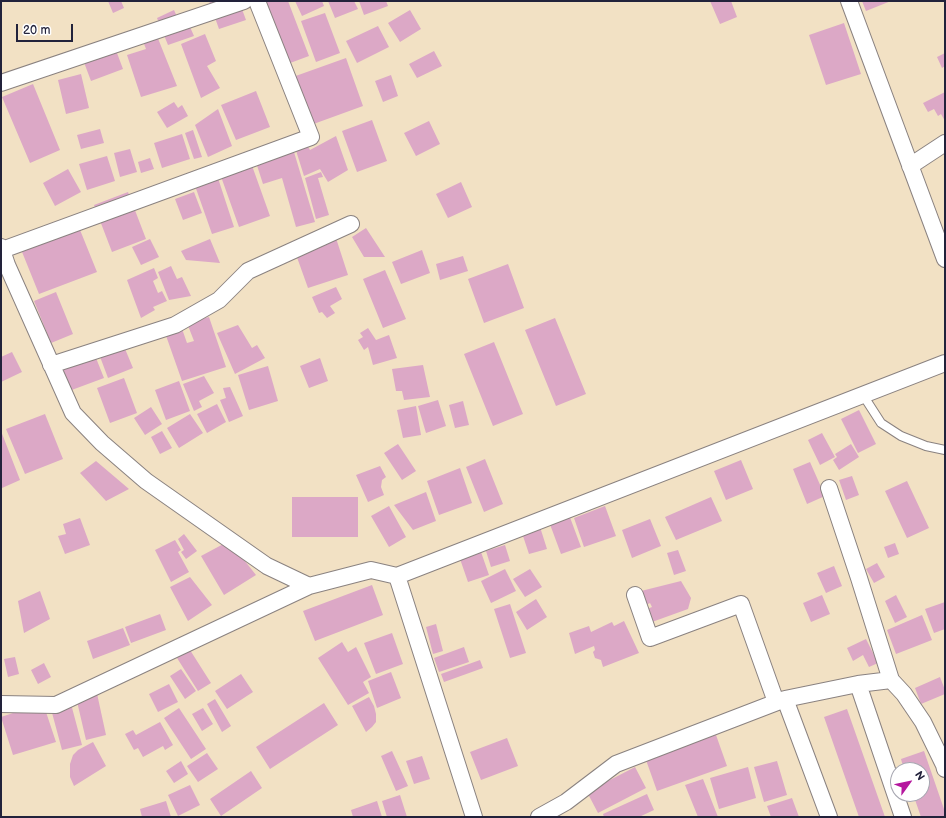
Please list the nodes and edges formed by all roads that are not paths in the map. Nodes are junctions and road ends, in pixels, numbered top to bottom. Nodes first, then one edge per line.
1 (244, 1) edge
2 (257, 1) edge
3 (849, 1) edge
4 (1, 83) edge
5 (945, 143) edge
6 (910, 166) junction
7 (352, 224) dead end
8 (1, 249) edge
9 (945, 259) edge
10 (945, 363) edge
11 (51, 365) junction
12 (863, 395) junction
13 (945, 450) edge
14 (829, 488) dead end
15 (397, 576) junction
16 (309, 586) junction
17 (635, 595) dead end
18 (891, 680) junction
19 (858, 684) junction
20 (781, 701) junction
21 (1, 704) edge
22 (945, 769) edge
23 (474, 817) edge
24 (539, 817) edge
25 (829, 817) edge
26 (903, 817) edge

1 - 4 street
2 - 8 street
3 - 6 street
5 - 6 street
6 - 9 street
7 - 11 street
8 - 11 street
10 - 12 street
11 - 16 street
12 - 13 lane
12 - 15 street
14 - 18 street
15 - 16 street
15 - 23 street
16 - 21 street
17 - 20 street
18 - 19 street
18 - 22 street
19 - 20 street
19 - 26 street
20 - 24 street
20 - 25 street

